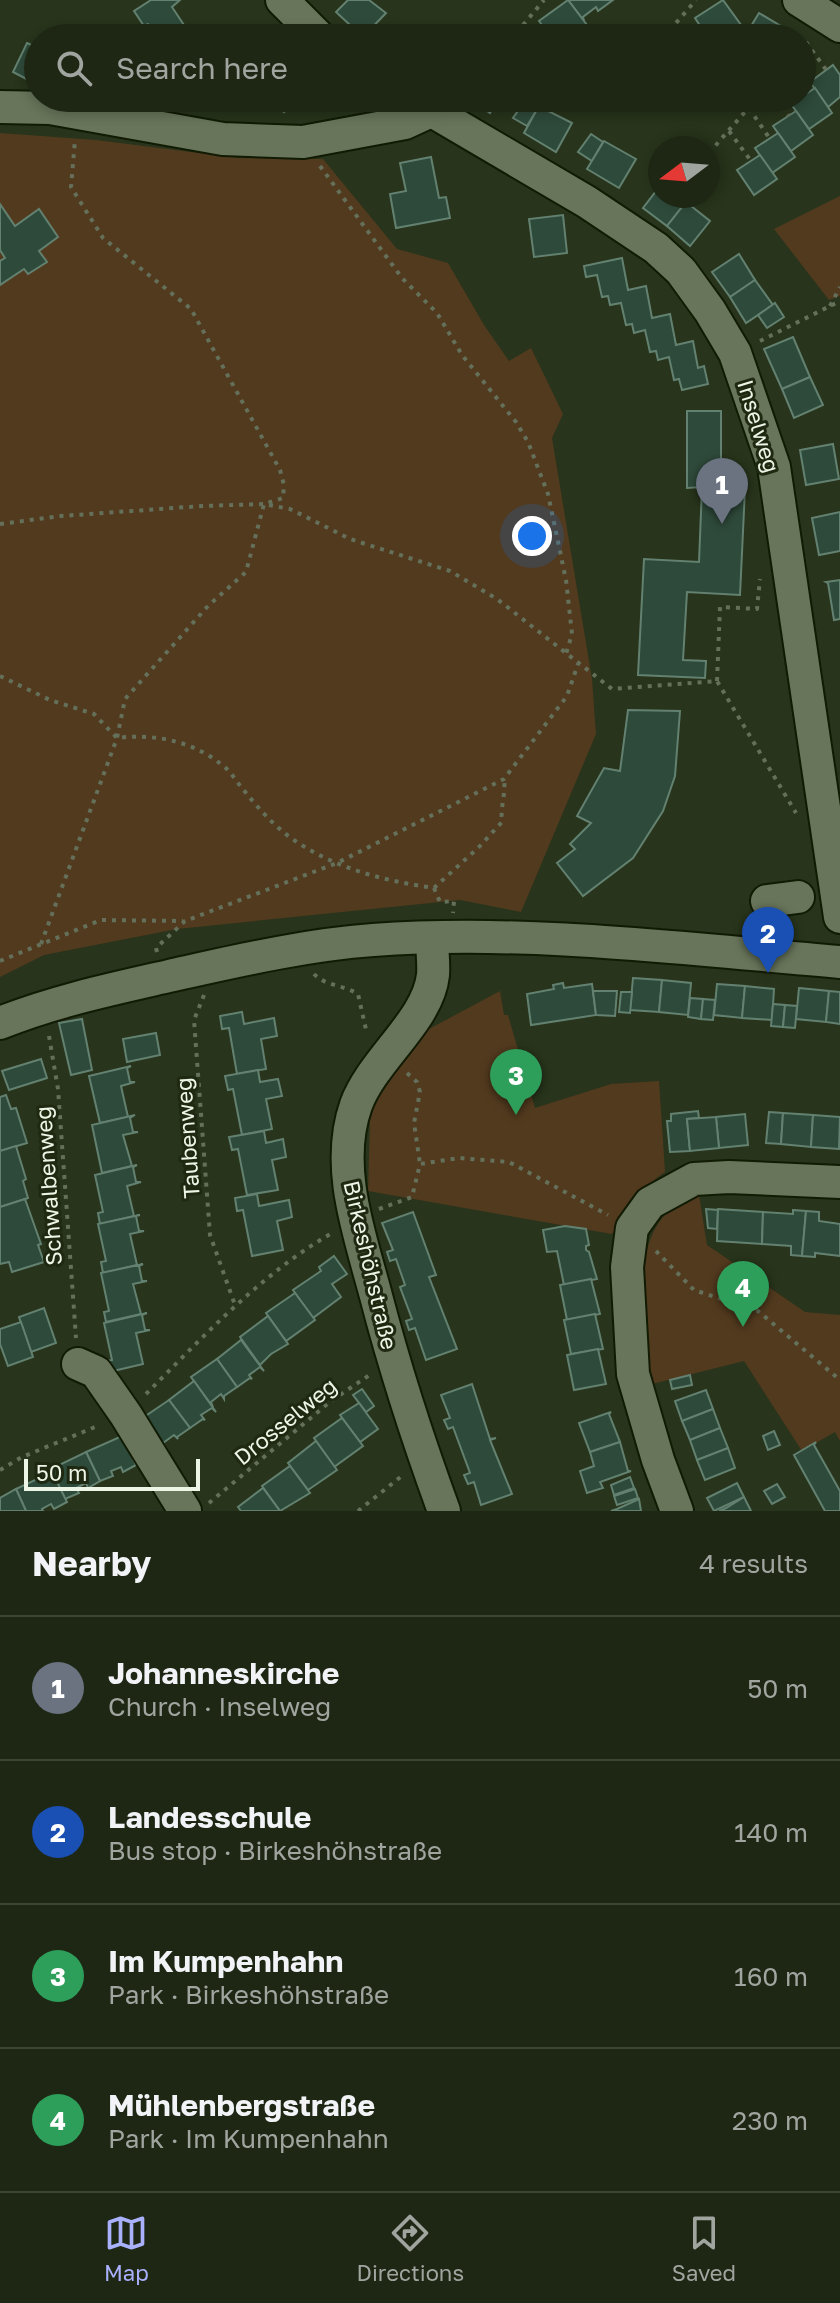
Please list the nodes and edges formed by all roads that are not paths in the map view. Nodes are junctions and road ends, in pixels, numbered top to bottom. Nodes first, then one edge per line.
1 (282, 0) edge
2 (799, 0) edge
3 (306, 24) edge
4 (840, 26) edge
5 (0, 107) edge
6 (24, 107) edge
7 (72, 112) edge
8 (414, 112) edge
9 (434, 112) edge
10 (798, 897) dead end
11 (767, 901) dead end
12 (840, 917) edge
13 (432, 938) junction
14 (840, 962) edge
15 (0, 1023) edge
16 (840, 1182) edge
17 (78, 1364) road end
18 (185, 1511) edge
19 (444, 1511) edge
20 (677, 1511) edge

1 - 3 street
2 - 4 street
5 - 6 street
7 - 8 street
9 - 12 street, Inselweg
10 - 11 street
13 - 14 street
13 - 15 street
13 - 19 street, Birkeshöhstraße
16 - 20 street
17 - 18 street

